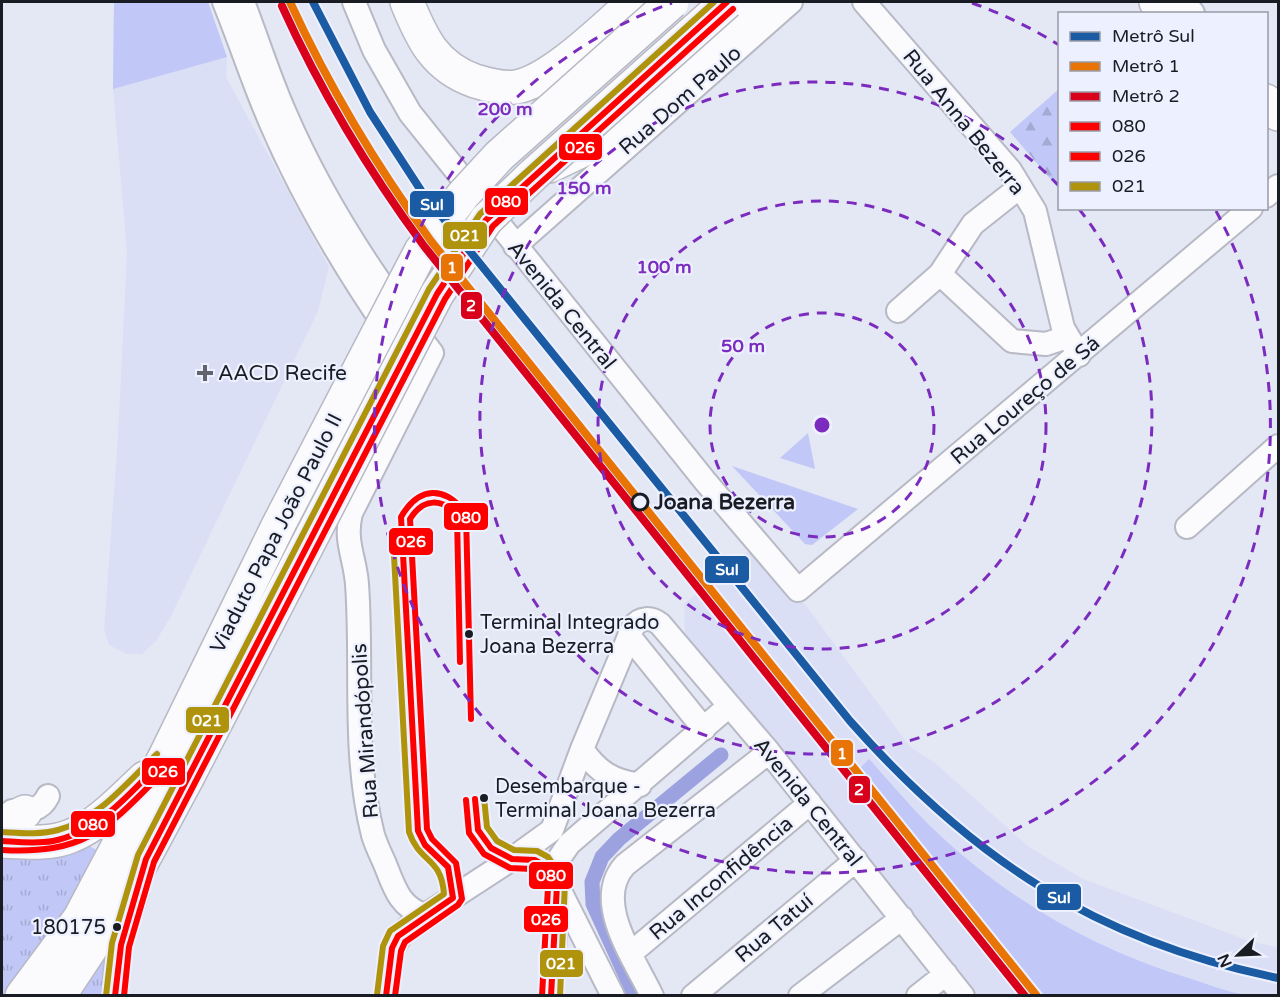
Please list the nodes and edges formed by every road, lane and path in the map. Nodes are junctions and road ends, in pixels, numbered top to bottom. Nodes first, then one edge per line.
1 (224, 2) edge
2 (243, 2) edge
3 (354, 2) edge
4 (407, 2) edge
5 (634, 2) edge
6 (672, 2) edge
7 (727, 2) edge
8 (757, 2) edge
9 (791, 2) edge
10 (864, 2) edge
11 (534, 174) junction
12 (1020, 187) junction
13 (1248, 210) edge
14 (515, 246) junction
15 (940, 274) junction
16 (898, 311) dead end
17 (1073, 346) junction
18 (421, 373) junction
19 (1278, 446) edge
20 (1187, 527) dead end
21 (798, 590) joint
22 (629, 636) junction
23 (729, 706) junction
24 (704, 729) junction
25 (582, 749) junction
26 (770, 752) junction
27 (171, 766) junction
28 (640, 785) junction
29 (810, 803) junction
30 (2, 841) edge
31 (146, 859) junction
32 (512, 859) junction
33 (856, 860) junction
34 (557, 885) junction
35 (425, 915) junction
36 (902, 918) junction
37 (631, 953) junction
38 (946, 974) junction
39 (22, 996) edge
40 (59, 996) edge
41 (115, 996) edge
42 (386, 996) edge
43 (551, 996) edge
44 (613, 996) edge
45 (652, 996) edge
46 (693, 996) edge
47 (800, 996) edge
48 (918, 996) edge
49 (963, 996) edge

1 - 18 street
2 - 18 street
3 - 14 street, Avenida Central
4 - 5 highway
6 - 27 highway, Viaduto Papa João Paulo II, bridge
7 - 11 highway, Viaduto Papa João Paulo II, bridge
8 - 11 highway, bridge
9 - 14 street, Rua Dom Paulo
10 - 12 street, Rua Anna Bezerra
11 - 27 highway, Viaduto Papa João Paulo II, bridge
12 - 15 street
12 - 17 street, Rua Anna Bezerra
13 - 17 street, Rua Loureço de Sá
14 - 21 street, Avenida Central
15 - 16 street
15 - 17 street
17 - 21 street, Rua Loureço de Sá
18 - 35 street, Rua Mirandópolis
19 - 20 street
22 - 23 street, Avenida Central
22 - 24 street
22 - 25 street
23 - 24 street
23 - 26 street, Avenida Central
24 - 28 street
25 - 28 street
25 - 32 street
26 - 29 street, Avenida Central
26 - 37 street
27 - 30 highway
27 - 31 highway, Viaduto Papa João Paulo II
27 - 39 highway, Viaduto Papa João Paulo II
28 - 34 street
29 - 33 street, Avenida Central
29 - 37 street, Rua Inconfidência
31 - 40 highway, Viaduto Papa João Paulo II
31 - 41 street
32 - 34 street
32 - 35 street
33 - 36 street, Avenida Central
33 - 46 street, Rua Tatuí
34 - 43 street
34 - 44 street
35 - 42 street
36 - 38 street, Avenida Central
36 - 47 street
37 - 45 street
38 - 48 street
38 - 49 street, Avenida Central

